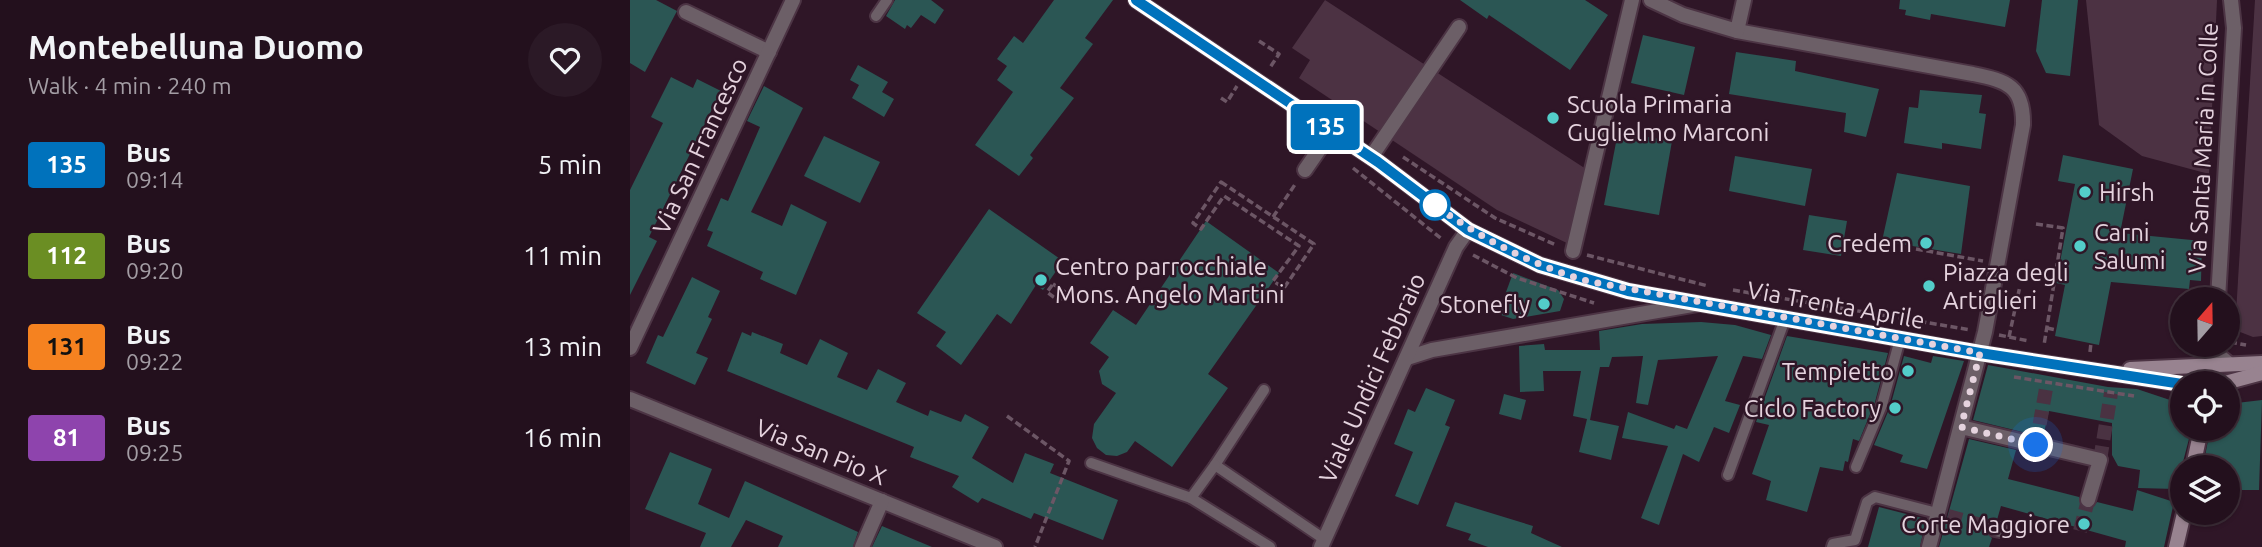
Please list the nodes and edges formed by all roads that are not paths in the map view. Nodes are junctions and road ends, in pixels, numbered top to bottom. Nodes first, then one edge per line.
1 (793, 0) edge
2 (887, 0) edge
3 (1136, 0) edge
4 (1632, 0) edge
5 (1651, 0) edge
6 (1744, 0) edge
7 (2231, 0) edge
8 (685, 12) dead end
9 (876, 16) dead end
10 (1459, 27) dead end
11 (1737, 31) junction
12 (769, 52) junction
13 (1332, 131) junction
14 (1371, 158) junction
15 (1306, 170) road end
16 (1468, 230) junction
17 (1573, 251) road end
18 (2219, 287) edge
19 (1698, 304) junction
20 (1785, 319) junction
21 (1900, 339) junction
22 (630, 348) edge
23 (1980, 353) junction
24 (2221, 357) edge
25 (1407, 358) junction
26 (2262, 363) edge
27 (2229, 364) junction
28 (2090, 370) junction
29 (2262, 373) edge
30 (2240, 379) edge
31 (2170, 382) edge
32 (1264, 390) dead end
33 (630, 399) edge
34 (1961, 427) junction
35 (1091, 463) dead end
36 (1215, 465) junction
37 (1856, 467) dead end
38 (1728, 475) dead end
39 (1191, 498) junction
40 (2088, 500) tunnel mouth
41 (882, 501) junction
42 (1941, 517) junction
43 (2179, 525) edge
44 (1323, 543) edge
45 (862, 547) edge
46 (995, 547) edge
47 (1270, 547) edge
48 (1832, 547) edge
49 (1929, 547) edge
50 (2176, 547) edge

1 - 12 street, Via San Francesco
2 - 9 lane
3 - 13 main road, Via Trenta Aprile
4 - 17 street
5 - 11 street
6 - 11 street
7 - 18 street, Via Santa Maria in Colle
8 - 12 street
10 - 14 street
11 - 23 street
12 - 22 street, Via San Francesco
13 - 14 main road, Via Trenta Aprile
13 - 15 street
14 - 16 main road, Via Trenta Aprile
16 - 19 main road, Via Trenta Aprile
16 - 25 street, Viale Undici Febbraio
19 - 20 main road, Via Trenta Aprile
19 - 25 street, Via Trenta Aprile
20 - 21 main road, Via Trenta Aprile
20 - 38 lane
21 - 23 main road, Via Trenta Aprile
21 - 37 lane
23 - 28 main road, Via Trenta Aprile
23 - 34 street
24 - 27 street
25 - 44 street, Viale Undici Febbraio
26 - 27 main road, Via Trenta Aprile
27 - 28 main road, Via Trenta Aprile
28 - 31 main road, Via Trenta Aprile
29 - 30 main road
32 - 36 lane
33 - 41 street, Via San Pio X
34 - 40 street
34 - 42 street
35 - 39 lane
36 - 39 lane
36 - 44 lane
39 - 47 lane
41 - 45 street
41 - 46 street, Via San Pio X
42 - 48 lane
42 - 49 street
43 - 50 main road

